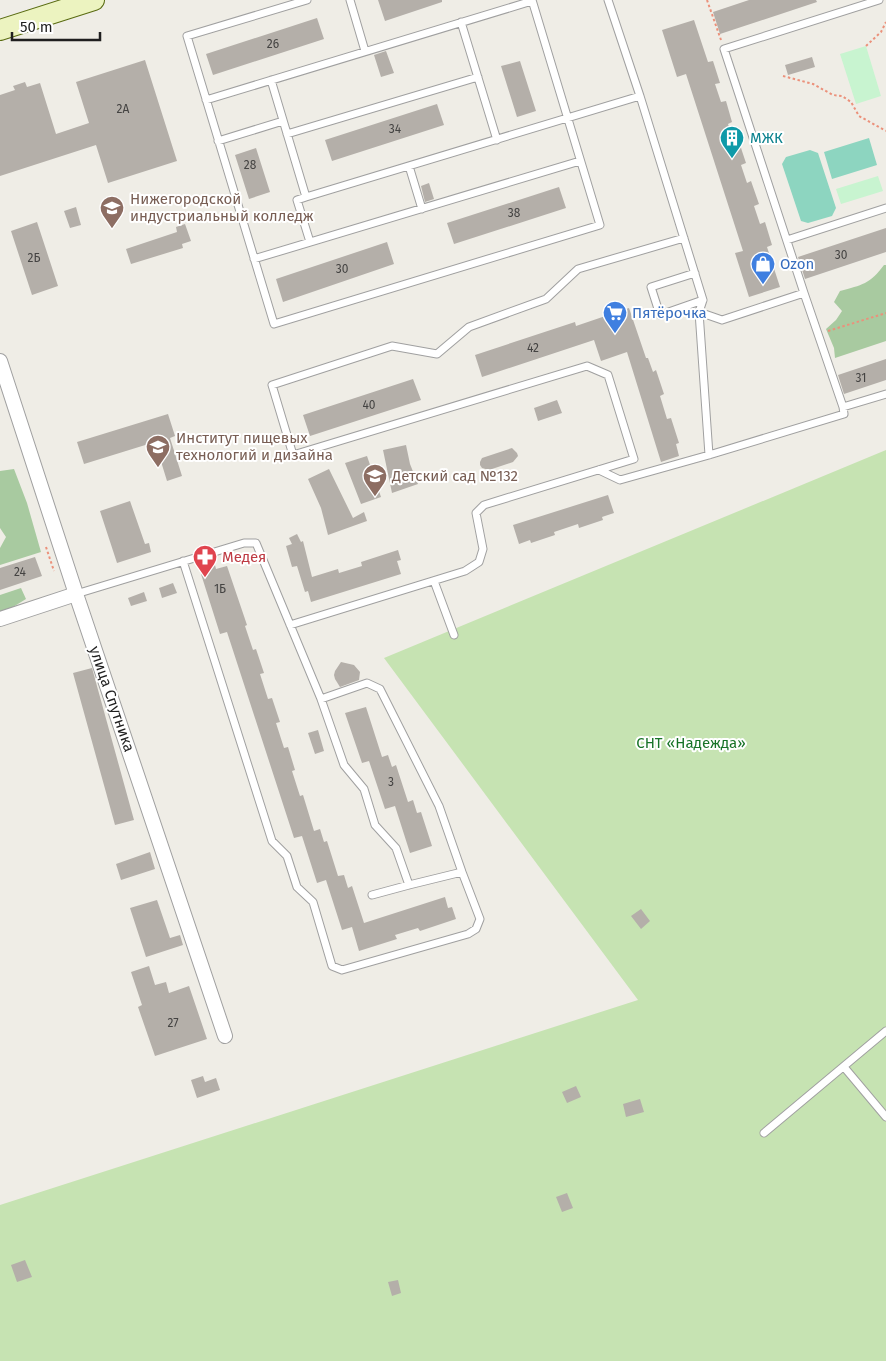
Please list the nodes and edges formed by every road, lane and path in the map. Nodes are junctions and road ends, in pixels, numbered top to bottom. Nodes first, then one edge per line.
1 (94, 0) edge
2 (307, 0) edge
3 (350, 0) edge
4 (532, 0) edge
5 (608, 0) edge
6 (707, 0) edge
7 (879, 0) edge
8 (461, 22) junction
9 (886, 22) edge
10 (0, 30) edge
11 (866, 46) dead end
12 (724, 49) junction
13 (365, 51) junction
14 (783, 76) dead end
15 (478, 77) junction
16 (270, 80) junction
17 (640, 96) junction
18 (206, 100) junction
19 (568, 118) junction
20 (283, 121) junction
21 (886, 131) edge
22 (287, 134) junction
23 (497, 140) junction
24 (218, 141) junction
25 (580, 161) junction
26 (409, 166) junction
27 (306, 197) junction
28 (886, 208) edge
29 (422, 209) junction
30 (684, 238) junction
31 (787, 240) junction
32 (310, 242) junction
33 (254, 259) junction
34 (695, 273) junction
35 (804, 293) junction
36 (703, 300) junction
37 (699, 312) junction
38 (886, 313) edge
39 (818, 334) junction
40 (0, 361) edge
41 (886, 394) edge
42 (844, 407) junction
43 (709, 455) junction
44 (599, 470) junction
45 (184, 561) junction
46 (434, 581) junction
47 (76, 594) junction
48 (0, 620) edge
49 (290, 625) junction
50 (454, 635) dead end
51 (321, 699) junction
52 (462, 872) junction
53 (409, 885) junction
54 (372, 895) dead end
55 (886, 1031) edge
56 (225, 1036) dead end
57 (844, 1067) junction
58 (886, 1117) edge
59 (764, 1133) dead end

1 - 10 street
2 - 18 lane
3 - 13 lane
4 - 8 lane
4 - 19 lane
5 - 17 lane
6 - 12 path
7 - 12 lane
8 - 13 lane
8 - 15 lane
9 - 11 path
12 - 31 lane
13 - 16 lane
14 - 21 path
15 - 22 lane
15 - 23 lane
16 - 18 lane
16 - 20 lane
17 - 19 lane
17 - 30 lane
18 - 24 lane
19 - 23 lane
19 - 25 lane
20 - 22 lane
20 - 24 lane
22 - 27 lane
23 - 26 lane
24 - 33 lane
25 - 29 lane
25 - 33 lane
26 - 27 lane
26 - 29 lane
27 - 32 lane
28 - 31 lane
29 - 32 lane
30 - 34 lane
30 - 44 lane
31 - 35 lane
32 - 33 lane
34 - 36 lane
34 - 36 lane
35 - 37 lane
35 - 39 lane
36 - 37 lane
37 - 43 lane
38 - 39 path
39 - 42 lane
40 - 47 street, улица Спутника
41 - 42 lane
42 - 43 lane
43 - 44 lane
44 - 46 lane
45 - 47 lane
45 - 49 lane
45 - 52 lane
46 - 49 lane
46 - 50 lane
47 - 48 street
47 - 56 street, улица Спутника
49 - 51 lane
51 - 52 lane
51 - 53 lane
52 - 53 lane
53 - 54 lane
55 - 57 lane
57 - 58 lane
57 - 59 lane

